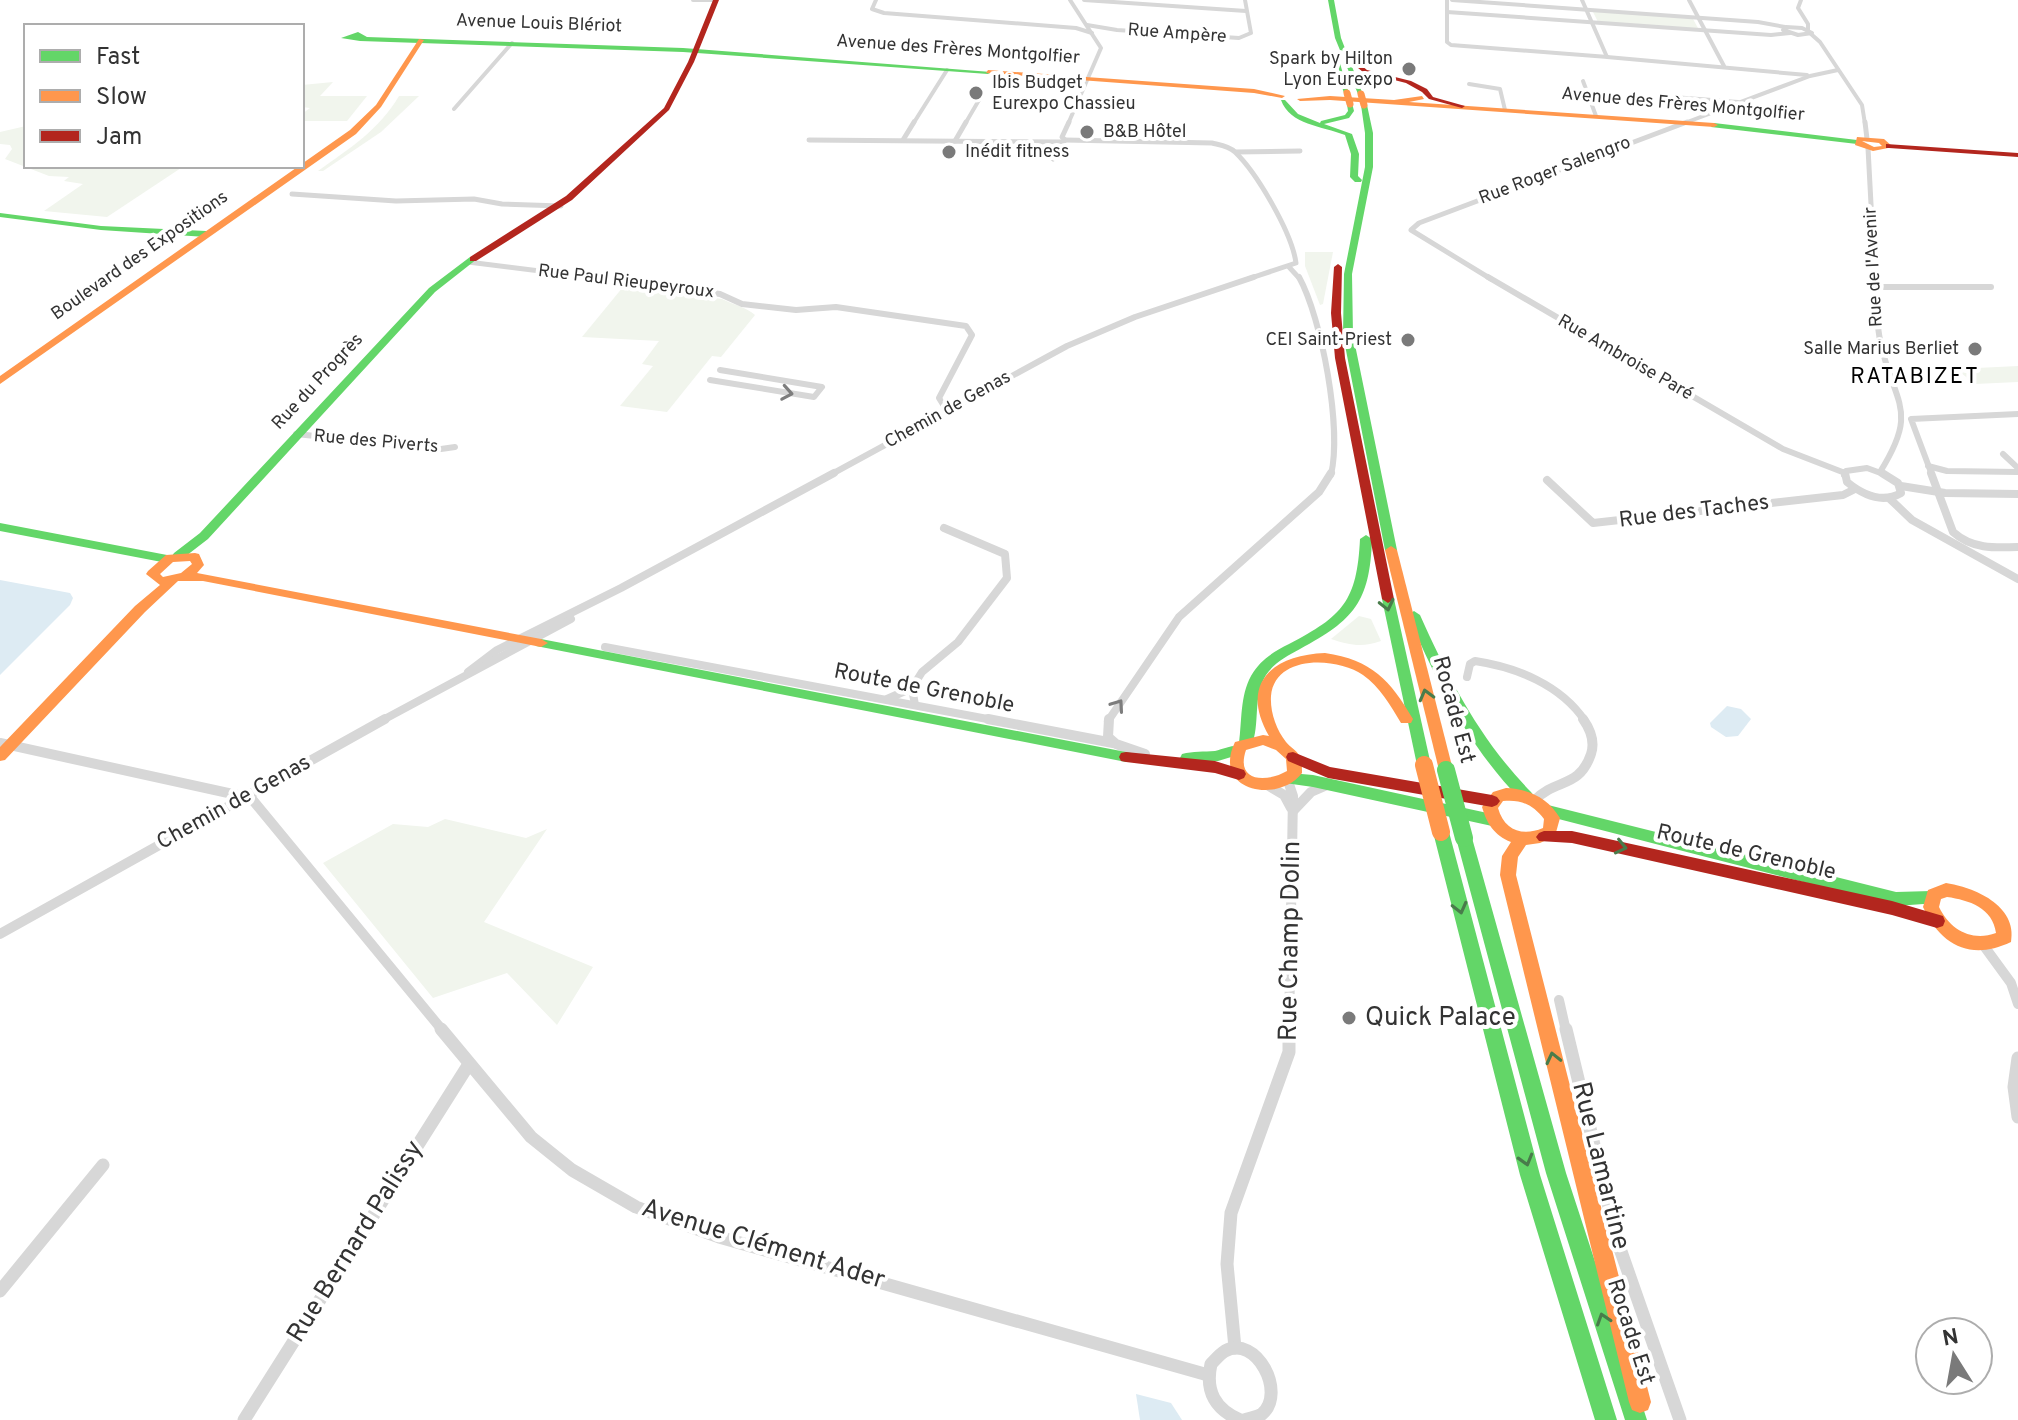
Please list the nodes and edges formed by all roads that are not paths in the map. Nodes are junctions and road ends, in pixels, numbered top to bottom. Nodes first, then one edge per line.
1 (693, 0) edge
2 (876, 0) edge
3 (1070, 0) edge
4 (1084, 0) edge
5 (1245, 0) edge
6 (1449, 0) edge
7 (1582, 0) edge
8 (1689, 0) edge
9 (1801, 0) edge
10 (1325, 1) edge
11 (716, 2) edge
12 (1586, 9) junction
13 (1246, 11) junction
14 (1447, 12) junction
15 (1698, 18) junction
16 (1727, 19) junction
17 (1592, 22) junction
18 (1806, 22) junction
19 (1085, 23) junction
20 (1054, 26) junction
21 (1785, 27) junction
22 (1796, 27) junction
23 (1117, 30) junction
24 (1706, 31) junction
25 (1809, 32) junction
26 (1738, 33) junction
27 (1790, 33) junction
28 (1092, 34) junction
29 (1800, 35) junction
30 (368, 37) dead end
31 (419, 40) junction
32 (512, 43) junction
33 (1820, 44) junction
34 (697, 51) junction
35 (1341, 56) junction
36 (1611, 58) junction
37 (1724, 66) junction
38 (947, 70) junction
39 (1838, 70) junction
40 (1810, 76) junction
41 (1085, 79) junction
42 (1583, 81) dead end
43 (1469, 84) dead end
44 (1660, 96) dead end
45 (1288, 98) junction
46 (1359, 99) junction
47 (979, 100) dead end
48 (1426, 102) junction
49 (1739, 102) junction
50 (1862, 106) junction
51 (1872, 107) dead end
52 (454, 109) dead end
53 (1505, 110) junction
54 (1596, 116) junction
55 (1638, 119) junction
56 (1707, 121) junction
57 (1685, 122) junction
58 (1668, 129) junction
59 (809, 140) dead end
60 (903, 140) junction
61 (955, 141) junction
62 (1064, 141) junction
63 (1864, 143) junction
64 (1300, 151) dead end
65 (1236, 152) junction
66 (2018, 155) edge
67 (1053, 159) dead end
68 (304, 166) edge
69 (301, 168) edge
70 (1358, 180) junction
71 (292, 194) dead end
72 (560, 206) junction
73 (0, 215) edge
74 (1411, 230) joint
75 (206, 234) junction
76 (468, 262) junction
77 (1289, 267) junction
78 (1874, 287) junction
79 (1991, 287) dead end
80 (720, 370) dead end
81 (710, 380) dead end
82 (0, 381) edge
83 (947, 411) junction
84 (2018, 414) edge
85 (296, 434) junction
86 (455, 447) dead end
87 (2003, 454) dead end
88 (1928, 466) junction
89 (2018, 470) edge
90 (1880, 472) junction
91 (1845, 473) junction
92 (1547, 480) dead end
93 (1901, 486) junction
94 (1855, 489) junction
95 (1938, 492) junction
96 (2018, 494) edge
97 (1890, 499) junction
98 (1367, 501) junction
99 (0, 527) edge
100 (944, 528) dead end
101 (0, 536) edge
102 (204, 536) junction
103 (2018, 547) edge
104 (173, 557) junction
105 (1393, 559) junction
106 (177, 571) junction
107 (2018, 579) edge
108 (621, 588) junction
109 (530, 637) junction
110 (605, 647) junction
111 (1467, 677) dead end
112 (912, 688) junction
113 (887, 699) junction
114 (915, 705) junction
115 (1116, 744) junction
116 (1241, 747) junction
117 (4, 748) edge
118 (1287, 751) junction
119 (1147, 758) junction
120 (1424, 765) junction
121 (1239, 774) junction
122 (1289, 780) junction
123 (1329, 784) junction
124 (1269, 786) junction
125 (247, 796) junction
126 (1492, 801) junction
127 (1536, 802) junction
128 (1293, 811) junction
129 (1492, 820) junction
130 (1544, 837) junction
131 (1521, 840) junction
132 (1931, 898) junction
133 (1937, 921) junction
134 (2011, 924) edge
135 (0, 934) edge
136 (1984, 946) junction
137 (1559, 1000) dead end
138 (2018, 1004) edge
139 (2018, 1058) edge
140 (469, 1064) junction
141 (2018, 1117) edge
142 (103, 1165) dead end
143 (0, 1291) edge
144 (1235, 1348) junction
145 (1208, 1375) junction
146 (244, 1420) edge
147 (1242, 1420) edge
148 (1606, 1420) edge
149 (1636, 1420) edge
150 (1645, 1420) edge
151 (1680, 1420) edge

1 - 11 street
2 - 20 street
3 - 19 street
4 - 13 street
5 - 13 street, Rue Ampère
6 - 12 street
6 - 14 street
7 - 12 street
8 - 15 street
9 - 18 street
10 - 35 main road, Rocade Est
11 - 34 main road, Rue du Progrès
12 - 15 street
12 - 17 street
13 - 23 street, Rue Ampère
14 - 17 street
14 - 36 street
15 - 16 street
15 - 24 street
16 - 21 street
16 - 26 street
17 - 24 street
17 - 36 street
18 - 22 street
18 - 25 street
19 - 20 street
19 - 23 street, Rue Ampère
19 - 28 street
20 - 28 street
21 - 22 street
21 - 27 street
22 - 25 street
23 - 28 street, Rue Ampère
24 - 26 street
24 - 37 street
25 - 29 street
25 - 33 street
26 - 27 street
27 - 29 street
28 - 41 street
29 - 33 street
30 - 31 main road, Avenue Louis Blériot
31 - 32 main road, Avenue Louis Blériot
31 - 68 main road, Boulevard des Expositions
32 - 34 main road, Avenue Louis Blériot
32 - 52 street
33 - 39 street
34 - 38 main road, Avenue des Frères Montgolfier
34 - 72 main road, Rue du Progrès
35 - 46 main road, Rocade Est
35 - 48 main road
36 - 37 street
37 - 40 street
38 - 41 main road, Avenue des Frères Montgolfier
38 - 60 street
39 - 40 street
39 - 50 street, Rue de l'Avenir
40 - 49 street
41 - 45 main road, Avenue des Frères Montgolfier
41 - 62 street
42 - 54 street
43 - 53 street
44 - 49 street
45 - 46 main road
45 - 48 main road, Avenue des Frères Montgolfier
45 - 48 main road, Avenue des Frères Montgolfier
45 - 70 main road
46 - 48 main road
46 - 70 main road, Rocade Est
46 - 105 main road, Rocade Est
47 - 61 street
48 - 53 main road, Avenue des Frères Montgolfier
48 - 53 main road, Avenue des Frères Montgolfier
49 - 56 street
50 - 51 street
50 - 63 street, Rue de l'Avenir
53 - 54 main road, Avenue des Frères Montgolfier
54 - 55 main road, Avenue des Frères Montgolfier
55 - 57 main road, Avenue des Frères Montgolfier
55 - 58 street
56 - 57 main road, Avenue des Frères Montgolfier
56 - 63 main road, Avenue des Frères Montgolfier
57 - 58 street, Rue Roger Salengro
58 - 74 street, Rue Roger Salengro
59 - 60 street
60 - 61 street
61 - 62 street
62 - 65 street
62 - 67 street
63 - 66 main road, Avenue des Frères Montgolfier
63 - 78 street, Rue de l'Avenir
64 - 65 street
65 - 77 street
69 - 75 main road, Boulevard des Expositions
70 - 98 main road, Rocade Est
71 - 72 street
72 - 76 main road, Rue du Progrès
73 - 75 main road
74 - 91 street, Rue Ambroise Paré
75 - 82 main road, Boulevard des Expositions
76 - 83 street, Rue Paul Rieupeyroux
76 - 85 main road, Rue du Progrès
77 - 83 street, Chemin de Genas
115 -> 77 street
78 - 79 street
78 - 90 street, Rue de l'Avenir
81 -> 80 street
83 - 108 street, Chemin de Genas
84 - 88 street
85 - 86 street, Rue des Piverts
85 - 102 main road, Rue du Progrès
87 - 89 street
88 - 89 street
88 - 95 street
90 - 91 street
90 - 93 street
91 - 94 street
92 - 94 street, Rue des Taches
93 - 95 street
93 - 97 street
94 - 97 street
95 - 96 street
95 - 103 street
97 - 107 street
98 - 116 main road
98 -> 120 main road, Rocade Est
99 - 104 main road
100 - 112 street
101 - 106 main road, Route de Grenoble
102 - 104 main road, Rue du Progrès
102 - 106 main road, Rue du Progrès
104 - 106 main road, Rue du Progrès
104 - 106 main road
105 - 127 main road
149 -> 105 main road, Rocade Est, bridge
106 - 109 main road, Route de Grenoble
106 - 117 main road, Rue du Progrès
108 - 109 street, Chemin de Genas
108 - 109 street, Chemin de Genas
109 - 110 main road, Route de Grenoble
109 - 119 main road, Route de Grenoble
109 - 125 street, Chemin de Genas
110 - 113 street, Route de Grenoble
110 - 119 main road, Route de Grenoble
111 - 127 street
112 - 113 street
112 - 114 street
113 - 114 street, Route de Grenoble
114 - 115 street, Route de Grenoble
115 - 119 street, Route de Grenoble
116 - 118 main road
116 - 119 main road, Route de Grenoble
116 - 121 main road
117 - 125 street
118 - 120 main road
118 - 122 main road
118 - 126 main road
119 - 121 main road, Route de Grenoble
120 -> 148 main road, Rocade Est, bridge
121 - 124 main road
122 - 123 main road
122 - 124 main road
122 - 128 street, Rue Champ Dolin
123 - 128 street, Rue Champ Dolin
123 - 129 main road
124 - 128 street, Rue Champ Dolin
125 - 135 street, Chemin de Genas
125 - 140 street, Avenue Clément Ader
126 - 127 main road
126 - 129 main road
127 - 130 main road
127 - 132 main road, Route de Grenoble
128 - 144 street, Rue Champ Dolin
129 - 131 main road
130 - 131 main road
130 -> 133 main road, Route de Grenoble
150 -> 131 main road
132 - 133 main road
132 - 134 main road, Route de Grenoble
133 - 136 main road, Route de Grenoble
134 - 136 main road
136 - 138 street
137 - 151 street, Rue Lamartine
139 - 141 street
140 - 145 street, Avenue Clément Ader
140 - 146 street, Rue Bernard Palissy
142 - 143 street
144 - 145 street
144 - 147 street
145 - 147 street

